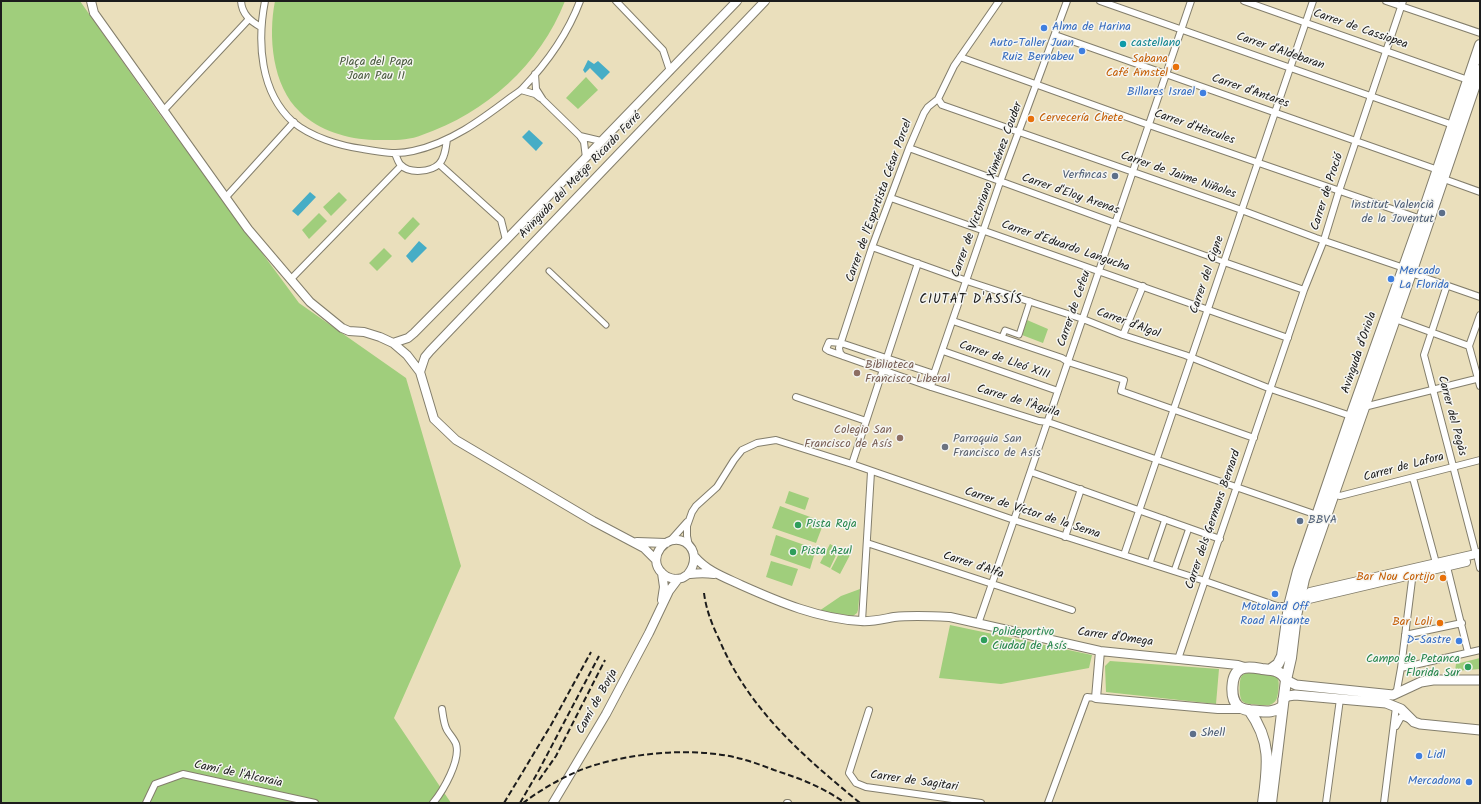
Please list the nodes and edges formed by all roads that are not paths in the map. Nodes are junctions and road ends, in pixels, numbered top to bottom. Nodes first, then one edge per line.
1 (91, 1) edge
2 (241, 1) edge
3 (265, 1) edge
4 (580, 1) edge
5 (616, 1) edge
6 (737, 1) edge
7 (765, 1) edge
8 (998, 1) edge
9 (1066, 1) edge
10 (1100, 1) edge
11 (1191, 1) edge
12 (1244, 1) edge
13 (1313, 1) edge
14 (1386, 1) edge
15 (1402, 4) edge
16 (249, 19) junction
17 (1305, 23) junction
18 (261, 27) junction
19 (1181, 29) junction
20 (1480, 33) edge
21 (1055, 35) junction
22 (1480, 45) edge
23 (1386, 51) junction
24 (960, 57) junction
25 (1290, 67) junction
26 (1480, 70) edge
27 (670, 71) junction
28 (535, 74) junction
29 (1166, 74) junction
30 (1468, 80) junction
31 (1038, 84) junction
32 (521, 90) junction
33 (1370, 96) junction
34 (938, 99) junction
35 (543, 100) junction
36 (164, 111) junction
37 (1275, 112) junction
38 (294, 122) junction
39 (1149, 125) junction
40 (1453, 125) junction
41 (1020, 132) junction
42 (580, 136) junction
43 (447, 139) junction
44 (601, 141) junction
45 (1356, 141) junction
46 (909, 148) junction
47 (395, 154) junction
48 (586, 158) junction
49 (1258, 162) junction
50 (439, 164) junction
51 (401, 166) junction
52 (1438, 170) junction
53 (1133, 172) junction
54 (1444, 179) junction
55 (1000, 182) junction
56 (1339, 191) junction
57 (1480, 192) edge
58 (226, 197) junction
59 (891, 198) junction
60 (1241, 211) junction
61 (1422, 219) junction
62 (1116, 223) junction
63 (984, 230) junction
64 (506, 240) junction
65 (1324, 240) junction
66 (872, 247) junction
67 (1224, 262) junction
68 (918, 263) junction
69 (1408, 270) junction
70 (549, 271) dead end
71 (1099, 271) junction
72 (291, 279) junction
73 (967, 281) junction
74 (1447, 285) junction
75 (1143, 286) junction
76 (1304, 290) junction
77 (1480, 297) edge
78 (1030, 301) junction
79 (1208, 309) junction
80 (1480, 315) edge
81 (1083, 319) junction
82 (1394, 319) junction
83 (953, 321) junction
84 (606, 325) dead end
85 (1430, 332) junction
86 (1123, 335) junction
87 (1002, 337) junction
88 (1288, 338) junction
89 (394, 343) junction
90 (841, 344) junction
91 (1469, 346) junction
92 (943, 351) junction
93 (842, 356) junction
94 (887, 358) junction
95 (1191, 359) junction
96 (1068, 362) junction
97 (883, 370) junction
98 (420, 372) junction
99 (934, 374) junction
100 (1479, 378) edge
101 (1480, 386) edge
102 (931, 387) junction
103 (1271, 389) junction
104 (1432, 389) junction
105 (1058, 391) junction
106 (796, 397) dead end
107 (1364, 407) junction
108 (1173, 410) junction
109 (1351, 416) junction
110 (866, 421) junction
111 (1048, 422) junction
112 (1254, 438) junction
113 (1156, 459) junction
114 (1480, 460) edge
115 (852, 464) junction
116 (1454, 467) junction
117 (871, 472) junction
118 (1031, 472) junction
119 (1413, 478) junction
120 (1237, 488) junction
121 (1081, 489) junction
122 (1334, 494) junction
123 (1139, 510) junction
124 (1317, 515) junction
125 (689, 519) junction
126 (1165, 519) junction
127 (1014, 520) junction
128 (1189, 528) junction
129 (1065, 536) junction
130 (1220, 539) junction
131 (632, 541) junction
132 (669, 542) junction
133 (867, 543) junction
134 (689, 546) junction
135 (1124, 555) junction
136 (1479, 556) edge
137 (695, 557) junction
138 (656, 560) junction
139 (1436, 563) junction
140 (1150, 564) junction
141 (1447, 567) junction
142 (1480, 568) edge
143 (1174, 571) junction
144 (1413, 572) junction
145 (662, 573) junction
146 (688, 574) junction
147 (717, 574) junction
148 (678, 579) junction
149 (1205, 581) junction
150 (993, 583) junction
151 (1306, 590) junction
152 (1295, 603) junction
153 (660, 610) junction
154 (1072, 610) dead end
155 (862, 621) junction
156 (1462, 623) junction
157 (978, 624) junction
158 (1405, 635) junction
159 (1480, 650) edge
160 (1100, 651) junction
161 (1468, 652) junction
162 (1178, 659) junction
163 (1248, 668) junction
164 (1401, 668) junction
165 (1271, 670) junction
166 (1286, 680) junction
167 (1480, 680) edge
168 (1397, 694) junction
169 (1096, 698) junction
170 (1340, 699) junction
171 (1283, 703) junction
172 (1396, 707) junction
173 (442, 709) dead end
174 (868, 710) dead end
175 (1247, 710) junction
176 (1414, 722) junction
177 (1394, 730) junction
178 (1480, 730) edge
179 (146, 803) edge
180 (315, 803) edge
181 (433, 803) edge
182 (553, 803) edge
183 (981, 803) edge
184 (1048, 803) edge
185 (1263, 803) edge
186 (1271, 803) edge
187 (1326, 803) edge
188 (1384, 803) edge

1 - 36 street
2 - 16 street
3 - 18 street
4 - 28 street
5 - 27 street
6 - 27 street, Avinguda del Metge Ricardo Ferré
7 - 98 street, Avinguda del Metge Ricardo Ferré
8 - 24 street, Carrer de l'Esportista César Porcel
9 - 21 street, Carrer de Victoriano Ximénez Couder
10 - 19 street, Carrer d'Aldebaran
11 - 19 street, Carrer de Cefeu
12 - 17 street, Carrer de Cassiopea
13 - 17 street, Carrer del Cigne
14 - 15 street
15 - 20 street
15 - 23 street, Carrer de Proció
16 - 18 street
16 - 36 street
17 - 23 street, Carrer de Cassiopea
17 - 25 street, Carrer del Cigne
18 - 38 street
19 - 25 street, Carrer d'Aldebaran
19 - 29 street, Carrer de Cefeu
21 - 29 street, Carrer d'Antares
21 - 31 street, Carrer de Victoriano Ximénez Couder
22 - 30 main road, Avinguda d'Oriola
23 - 30 street, Carrer de Cassiopea
23 - 33 street, Carrer de Proció
24 - 31 street, Carrer d'Hèrcules
24 - 34 street, Carrer de l'Esportista César Porcel
25 - 33 street, Carrer d'Aldebaran
25 - 37 street, Carrer del Cigne
26 - 54 main road, Avinguda d'Oriola
27 - 44 street, Avinguda del Metge Ricardo Ferré
28 - 32 street
28 - 35 street
29 - 37 street, Carrer d'Antares
29 - 39 street, Carrer de Cefeu
30 - 40 main road, Avinguda d'Oriola
31 - 39 street, Carrer d'Hèrcules
31 - 41 street, Carrer de Victoriano Ximénez Couder
32 - 35 street
32 - 43 street
33 - 40 street, Carrer d'Aldebaran
33 - 45 street, Carrer de Proció
34 - 41 street, Carrer de Jaime Niñoles
34 - 46 street, Carrer de l'Esportista César Porcel
35 - 42 street
36 - 58 street
37 - 45 street, Carrer d'Antares
37 - 49 street, Carrer del Cigne
38 - 47 street
38 - 58 street
39 - 49 street, Carrer d'Hèrcules
39 - 53 street, Carrer de Cefeu
40 - 52 main road, Avinguda d'Oriola
41 - 53 street, Carrer de Jaime Niñoles
41 - 55 street, Carrer de Victoriano Ximénez Couder
42 - 44 street
42 - 48 street
43 - 47 street
43 - 50 street
44 - 48 street, Avinguda del Metge Ricardo Ferré
45 - 52 street, Carrer d'Antares
45 - 56 street, Carrer de Proció
46 - 55 street, Carrer d'Eloy Arenas
46 - 59 street, Carrer de l'Esportista César Porcel
47 - 51 street
48 - 64 street, Avinguda del Metge Ricardo Ferré
49 - 56 street, Carrer d'Hèrcules
49 - 60 street, Carrer del Cigne
50 - 51 street
50 - 64 street
51 - 72 street
52 - 61 main road, Avinguda d'Oriola
53 - 60 street, Carrer de Jaime Niñoles
53 - 62 street, Carrer de Cefeu
54 - 57 street
54 - 69 main road, Avinguda d'Oriola
55 - 62 street, Carrer d'Eloy Arenas
55 - 63 street, Carrer de Victoriano Ximénez Couder
56 - 61 street, Carrer d'Hèrcules
56 - 65 street, Carrer de Proció
58 - 72 street
59 - 63 street, Carrer d'Eduardo Langucha
59 - 66 street, Carrer de l'Esportista César Porcel
60 - 65 street, Carrer de Jaime Niñoles
60 - 67 street, Carrer del Cigne
61 - 69 main road, Avinguda d'Oriola
62 - 67 street, Carrer d'Eloy Arenas
62 - 71 street, Carrer de Cefeu
63 - 71 street, Carrer d'Eduardo Langucha
63 - 73 street, Carrer de Victoriano Ximénez Couder
64 - 89 street, Avinguda del Metge Ricardo Ferré
65 - 69 street, Carrer de Jaime Niñoles
65 - 76 street, Carrer de Proció
66 - 68 street, Carrer d'Algol
66 - 90 street, Carrer de l'Esportista César Porcel
67 - 76 street
67 - 79 street, Carrer del Cigne
68 - 73 street, Carrer d'Algol
68 - 94 street
69 - 74 street, Carrer de Jaime Niñoles
69 - 82 main road, Avinguda d'Oriola
69 - 109 main road, Avinguda d'Oriola
70 - 84 street
71 - 75 street, Carrer d'Eduardo Langucha
71 - 81 street, Carrer de Cefeu
72 - 89 street
73 - 78 street, Carrer d'Algol
73 - 83 street, Carrer de Victoriano Ximénez Couder
74 - 77 street, Carrer de Jaime Niñoles
74 - 85 street, Carrer del Pegàs
75 - 79 street, Carrer d'Eduardo Langucha
75 - 86 street
76 - 88 street, Carrer de Proció
78 - 81 street, Carrer d'Algol
78 - 87 street
79 - 88 street, Carrer d'Eduardo Langucha
79 - 95 street, Carrer del Cigne
80 - 91 street
81 - 86 street, Carrer d'Algol
81 - 96 street, Carrer de Cefeu
82 - 85 street
82 - 107 main road, Avinguda d'Oriola
83 - 87 street
83 - 92 street, Carrer de Victoriano Ximénez Couder
85 - 91 street
85 - 104 street, Carrer del Pegàs
86 - 95 street, Carrer d'Algol
87 - 96 street
88 - 103 street, Carrer de Proció
89 - 98 street
90 - 93 street, Carrer de l'Esportista César Porcel
90 - 93 street, Carrer de l'Àguila
90 - 94 street
91 - 100 street
92 - 99 street, Carrer de Victoriano Ximénez Couder
92 - 105 street, Carrer de Lleó XIII
93 - 97 street, Carrer de l'Àguila
94 - 97 street
94 - 99 street
95 - 103 street, Carrer d'Algol
95 - 108 street, Carrer del Cigne
96 - 105 street, Carrer de Cefeu
96 - 108 street
97 - 102 street, Carrer de l'Àguila
97 - 110 street
98 - 131 street
99 - 102 street, Carrer de Victoriano Ximénez Couder
100 - 101 street
100 - 104 street
102 - 111 street, Carrer de l'Àguila
103 - 109 street, Carrer d'Algol
103 - 112 street, Carrer dels Germans Bernard
104 - 107 street
104 - 116 street, Carrer del Pegàs
105 - 111 street, Carrer de Cefeu
106 - 110 street
107 - 122 main road, Avinguda d'Oriola
108 - 112 street
108 - 113 street, Carrer del Cigne
109 - 124 main road, Avinguda d'Oriola
110 - 115 street
111 - 113 street, Carrer de l'Àguila
111 - 118 street, Carrer de Cefeu
112 - 120 street, Carrer dels Germans Bernard
113 - 120 street, Carrer de l'Àguila
113 - 123 street, Carrer del Cigne
114 - 116 street, Carrer de Lafora
115 - 117 street, Carrer de Víctor de la Serna
115 - 125 street, Carrer de Víctor de la Serna
116 - 119 street, Carrer de Lafora
116 - 136 street, Carrer del Pegàs
117 - 127 street, Carrer de Víctor de la Serna
117 - 133 street
118 - 121 street
118 - 127 street, Carrer de Cefeu
119 - 122 street, Carrer de Lafora
119 - 139 street
120 - 124 street, Carrer de l'Àguila
120 - 130 street, Carrer dels Germans Bernard
121 - 123 street
121 - 129 street
122 - 151 main road, Avinguda d'Oriola
123 - 126 street
123 - 135 street, Carrer del Cigne
124 - 152 main road, Avinguda d'Oriola
125 - 132 street
125 - 134 street
126 - 128 street
126 - 140 street
127 - 129 street, Carrer de Víctor de la Serna
127 - 150 street, Carrer de Cefeu
128 - 130 street
128 - 143 street
129 - 135 street, Carrer de Víctor de la Serna
130 - 149 street, Carrer dels Germans Bernard
131 - 132 street
131 - 138 street
132 - 134 street
132 - 138 street
133 - 150 street, Carrer d'Alfa
133 - 155 street
134 - 137 street
135 - 140 street, Carrer de Víctor de la Serna
136 - 139 street
136 - 141 street
136 - 142 street, Carrer del Pegàs
137 - 146 street
137 - 147 street
138 - 145 street
139 - 144 street
140 - 143 street, Carrer de Víctor de la Serna
141 - 144 street
141 - 156 street
143 - 149 street, Carrer de Víctor de la Serna
144 - 151 street
144 - 152 street
144 - 158 street
145 - 148 street
145 - 153 street, Camí de Borja
146 - 147 street
146 - 148 street
147 - 155 street, Carrer d'Omega
148 - 153 street, Camí de Borja
149 - 152 street, Carrer de Víctor de la Serna
149 - 162 street, Carrer dels Germans Bernard
150 - 154 street, Carrer d'Alfa
150 - 157 street, Carrer de Cefeu
151 - 152 main road, Avinguda d'Oriola
152 - 165 main road, Avinguda d'Oriola
152 - 166 main road, Avinguda d'Oriola
153 - 182 street, Camí de Borja
155 - 157 street, Carrer d'Omega
156 - 158 street
156 - 161 street
157 - 160 street, Carrer d'Omega
158 - 164 street
159 - 161 street
160 - 162 street, Carrer d'Omega
160 - 169 street
161 - 164 street
162 - 163 street, Carrer d'Omega
163 - 165 main road, Carrer d'Omega
163 - 175 main road
164 - 168 street
165 - 166 main road, Carrer d'Omega
166 - 168 main road
166 - 171 main road, Avinguda d'Oriola
167 - 168 main road
168 - 172 main road
169 - 175 street
169 - 184 street
170 - 171 main road
170 - 172 main road
170 - 187 street
171 - 175 main road
171 - 186 main road, Avinguda d'Oriola
172 - 176 main road
172 - 177 street
173 - 181 street
174 - 183 street, Carrer de Sagitari
175 - 185 main road
176 - 177 street
176 - 178 main road
177 - 188 street
179 - 180 street, Camí de l'Alcoraia

